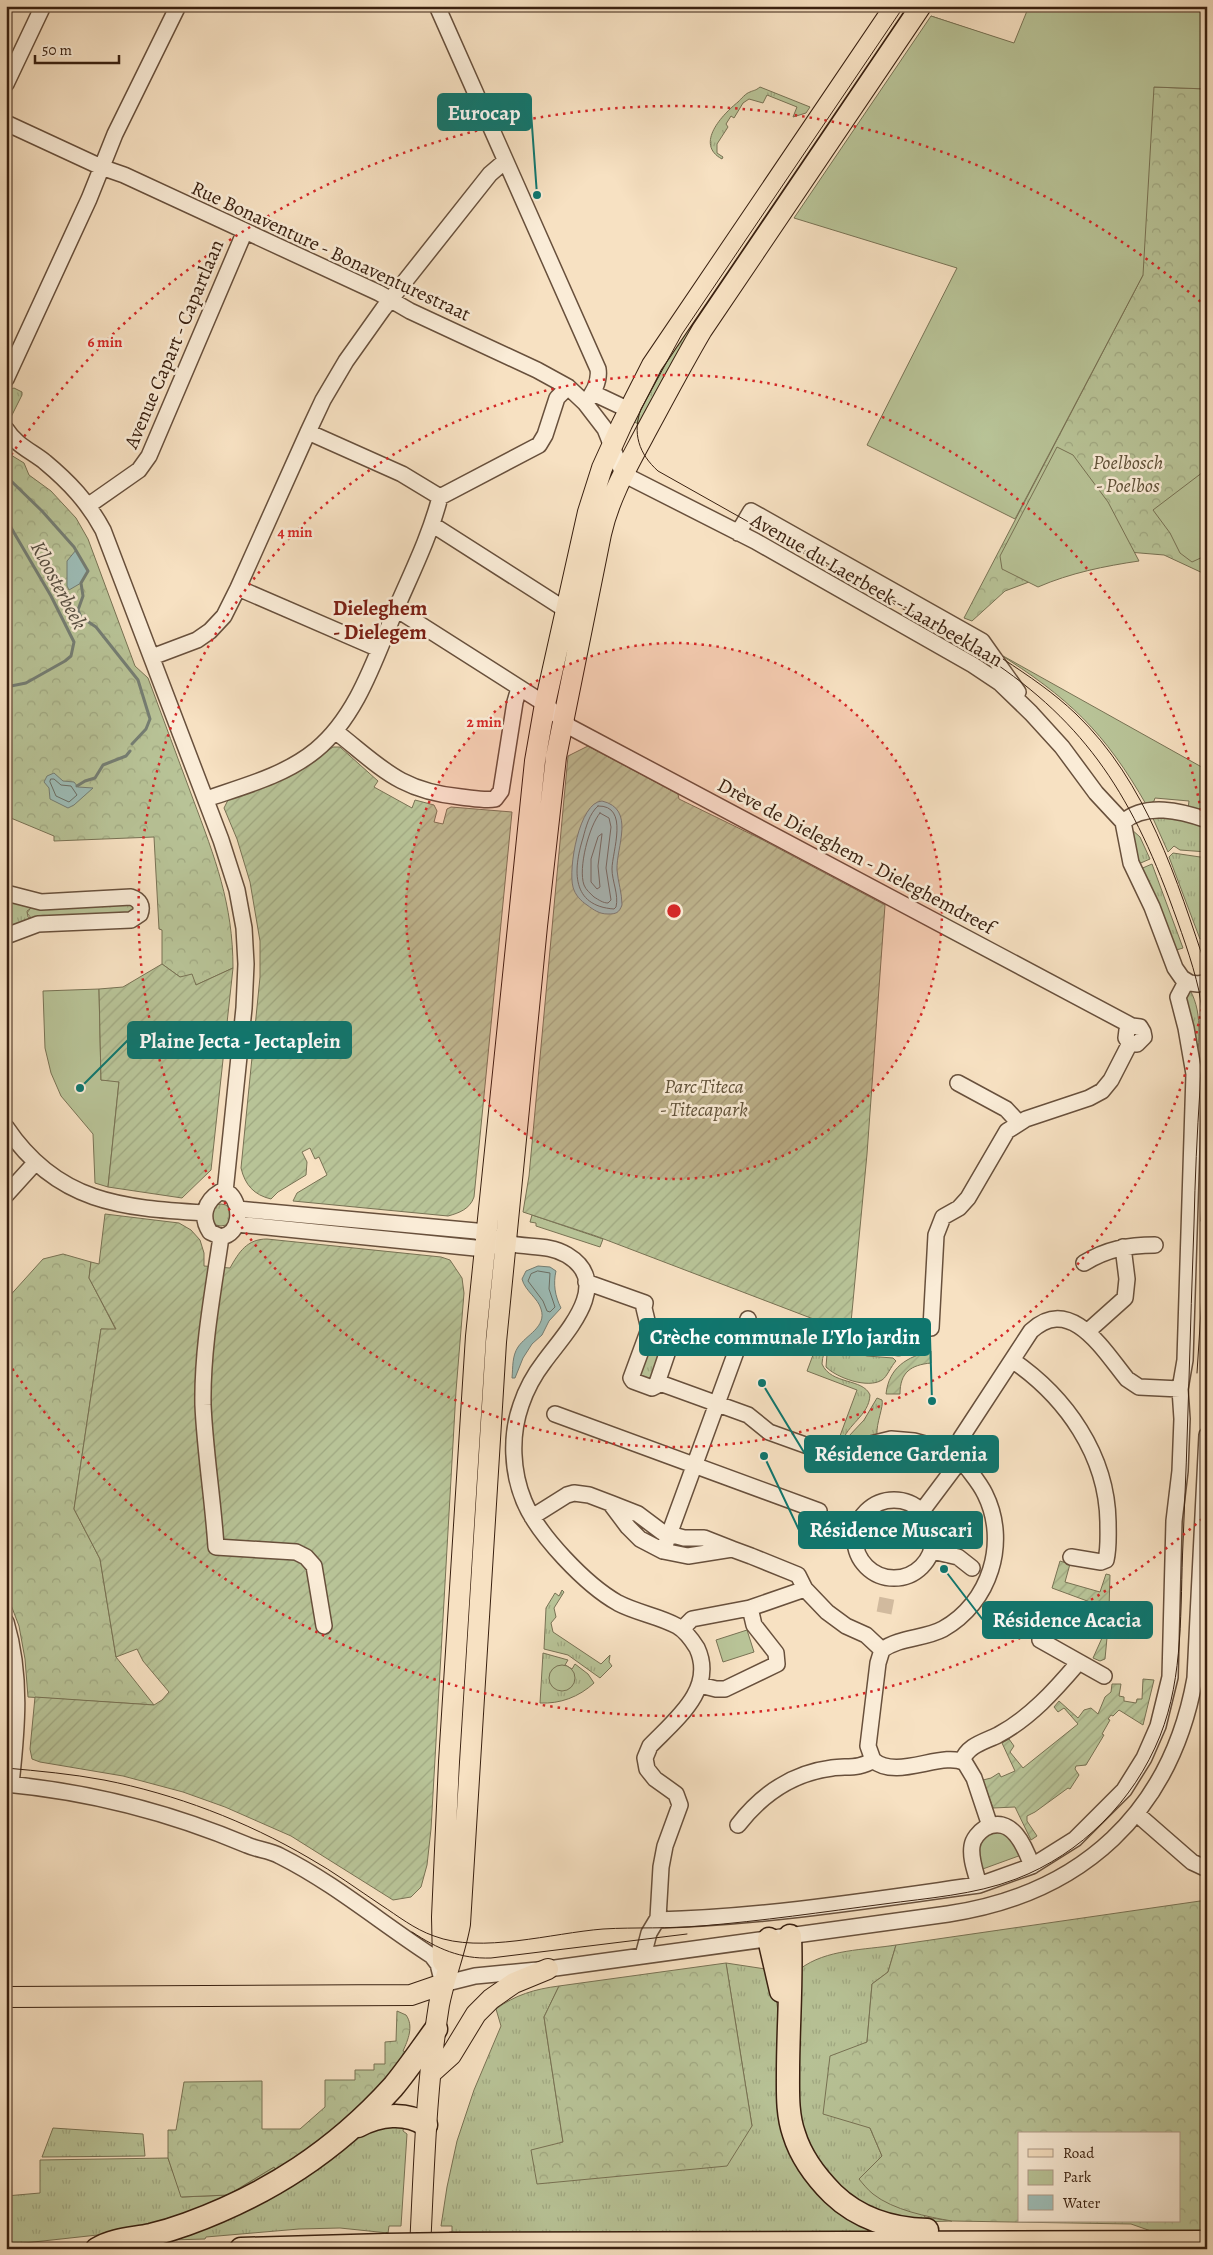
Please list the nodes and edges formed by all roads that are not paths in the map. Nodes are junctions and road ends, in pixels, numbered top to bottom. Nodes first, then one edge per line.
1 (43, 6) edge
2 (178, 6) edge
3 (437, 6) edge
4 (895, 6) edge
5 (921, 6) edge
6 (6, 84) edge
7 (6, 123) edge
8 (504, 162) junction
9 (101, 167) junction
10 (245, 231) junction
11 (390, 299) junction
12 (6, 379) edge
13 (568, 387) junction
14 (589, 398) junction
15 (630, 410) junction
16 (6, 430) edge
17 (308, 432) junction
18 (612, 446) junction
19 (622, 474) junction
20 (440, 497) junction
21 (89, 505) junction
22 (433, 525) junction
23 (738, 533) junction
24 (238, 588) junction
25 (396, 609) junction
26 (566, 610) junction
27 (379, 650) junction
28 (152, 657) junction
29 (519, 688) junction
30 (545, 704) junction
31 (1031, 713) junction
32 (563, 721) junction
33 (335, 731) junction
34 (206, 799) junction
35 (1207, 820) edge
36 (1123, 822) junction
37 (6, 893) edge
38 (6, 936) edge
39 (1186, 982) junction
40 (1205, 984) edge
41 (958, 1083) dead end
42 (1018, 1122) junction
43 (6, 1127) edge
44 (35, 1163) junction
45 (225, 1192) junction
46 (6, 1195) edge
47 (205, 1213) junction
48 (237, 1216) junction
49 (221, 1237) junction
50 (485, 1242) junction
51 (505, 1243) junction
52 (1155, 1245) dead end
53 (1123, 1247) junction
54 (1084, 1263) dead end
55 (586, 1282) junction
56 (748, 1319) dead end
57 (931, 1328) dead end
58 (648, 1329) junction
59 (1087, 1332) junction
60 (1012, 1360) junction
61 (657, 1382) junction
62 (1180, 1390) junction
63 (717, 1404) junction
64 (555, 1414) dead end
65 (1207, 1435) edge
66 (960, 1456) junction
67 (695, 1466) junction
68 (610, 1503) junction
69 (819, 1511) dead end
70 (922, 1511) junction
71 (532, 1517) junction
72 (669, 1534) junction
73 (732, 1549) junction
74 (663, 1551) junction
75 (932, 1551) junction
76 (1071, 1557) dead end
77 (972, 1568) dead end
78 (805, 1589) junction
79 (750, 1608) junction
80 (6, 1622) edge
81 (324, 1626) dead end
82 (682, 1629) junction
83 (1040, 1640) dead end
84 (882, 1650) junction
85 (1078, 1663) junction
86 (1104, 1676) dead end
87 (700, 1685) junction
88 (873, 1760) junction
89 (962, 1761) junction
90 (9, 1784) edge
91 (1137, 1814) junction
92 (738, 1825) dead end
93 (990, 1826) junction
94 (1032, 1866) junction
95 (1207, 1869) edge
96 (979, 1884) junction
97 (657, 1920) junction
98 (780, 1937) junction
99 (642, 1956) junction
100 (548, 1969) junction
101 (443, 1984) junction
102 (6, 1997) edge
103 (436, 2029) junction
104 (431, 2074) junction
105 (426, 2125) junction
106 (352, 2129) junction
107 (1207, 2242) edge
108 (954, 2243) junction
109 (97, 2249) edge
110 (240, 2249) edge
111 (420, 2249) edge

1 - 6 street
2 - 9 street
3 - 8 street
4 - 15 main road
5 - 19 main road
7 - 9 street, Rue Bonaventure - Bonaventurestraat
8 - 11 street
8 - 14 street
9 - 10 street, Rue Bonaventure - Bonaventurestraat
9 - 12 street
10 - 11 street, Rue Bonaventure - Bonaventurestraat
10 - 21 street, Avenue Capart - Capartlaan
11 - 13 street, Rue Bonaventure - Bonaventurestraat
11 - 17 street
13 - 14 street, Rue Bonaventure - Bonaventurestraat
13 - 20 street
14 - 15 street
14 - 18 street, Rue Bonaventure - Bonaventurestraat
15 - 18 main road
16 - 21 street
17 - 20 street
17 - 24 street
18 - 19 street
18 - 26 main road
19 - 23 street, Avenue du Laerbeek - Laarbeeklaan
19 - 32 main road
20 - 22 street
21 - 28 street
22 - 25 street
22 - 26 street
23 - 31 street, Avenue du Laerbeek - Laarbeeklaan
23 - 31 street, Avenue du Laerbeek - Laarbeeklaan
24 - 27 street
24 - 28 street
25 - 27 street
25 - 29 street, Drève de Dieleghem - Dieleghemdreef
26 - 30 main road
27 - 33 street
28 - 34 street
29 - 30 street, Drève de Dieleghem - Dieleghemdreef
29 - 33 street
30 - 32 street, Drève de Dieleghem - Dieleghemdreef
30 - 50 main road
31 - 36 street, Avenue du Laerbeek - Laarbeeklaan
32 - 42 street, Drève de Dieleghem - Dieleghemdreef
32 - 51 main road
33 - 34 street
34 - 45 street
35 - 36 street
36 - 39 street
37 - 38 street
39 - 40 street
39 - 62 street
41 - 42 street
42 - 57 street
43 - 44 street
44 - 46 street
44 - 47 street
45 - 47 street
45 - 48 street
47 - 49 street
48 - 49 street
48 - 50 street
49 - 81 street
50 - 51 street
50 - 101 main road
51 - 55 street
51 - 101 main road
52 - 53 street
53 - 54 street
53 - 59 street
55 - 58 street
55 - 71 street
56 - 63 street
58 - 61 street
58 - 61 street
59 - 60 street
59 - 62 street
60 - 66 street
60 - 76 street
61 - 63 street
62 - 94 street
63 - 66 street
63 - 67 street
64 - 67 street
65 - 91 street
66 - 70 street
66 - 84 street
67 - 69 street
67 - 72 street
68 - 71 street
68 - 72 street
68 - 74 street
70 - 75 street
70 - 75 street
71 - 82 street
72 - 73 street
72 - 74 street
73 - 74 street
73 - 78 street
75 - 77 street
78 - 79 street
78 - 84 street
79 - 82 street
79 - 87 street
80 - 90 street
82 - 87 street
83 - 85 street
84 - 88 street
85 - 86 street
85 - 89 street
87 - 97 street
88 - 89 street
88 - 92 street
89 - 93 street
90 - 101 street
91 - 95 street
91 - 98 street
93 - 94 street
93 - 96 street
94 - 96 street
96 - 97 street
97 - 99 street
98 - 99 street
98 - 108 highway
99 - 100 street
100 - 101 street
100 - 104 main road
101 - 102 main road
101 - 103 main road
103 - 104 main road
103 - 106 highway
104 - 105 main road
105 - 106 highway
105 - 111 main road
106 - 109 highway
107 - 108 highway
108 - 110 highway, bridge

